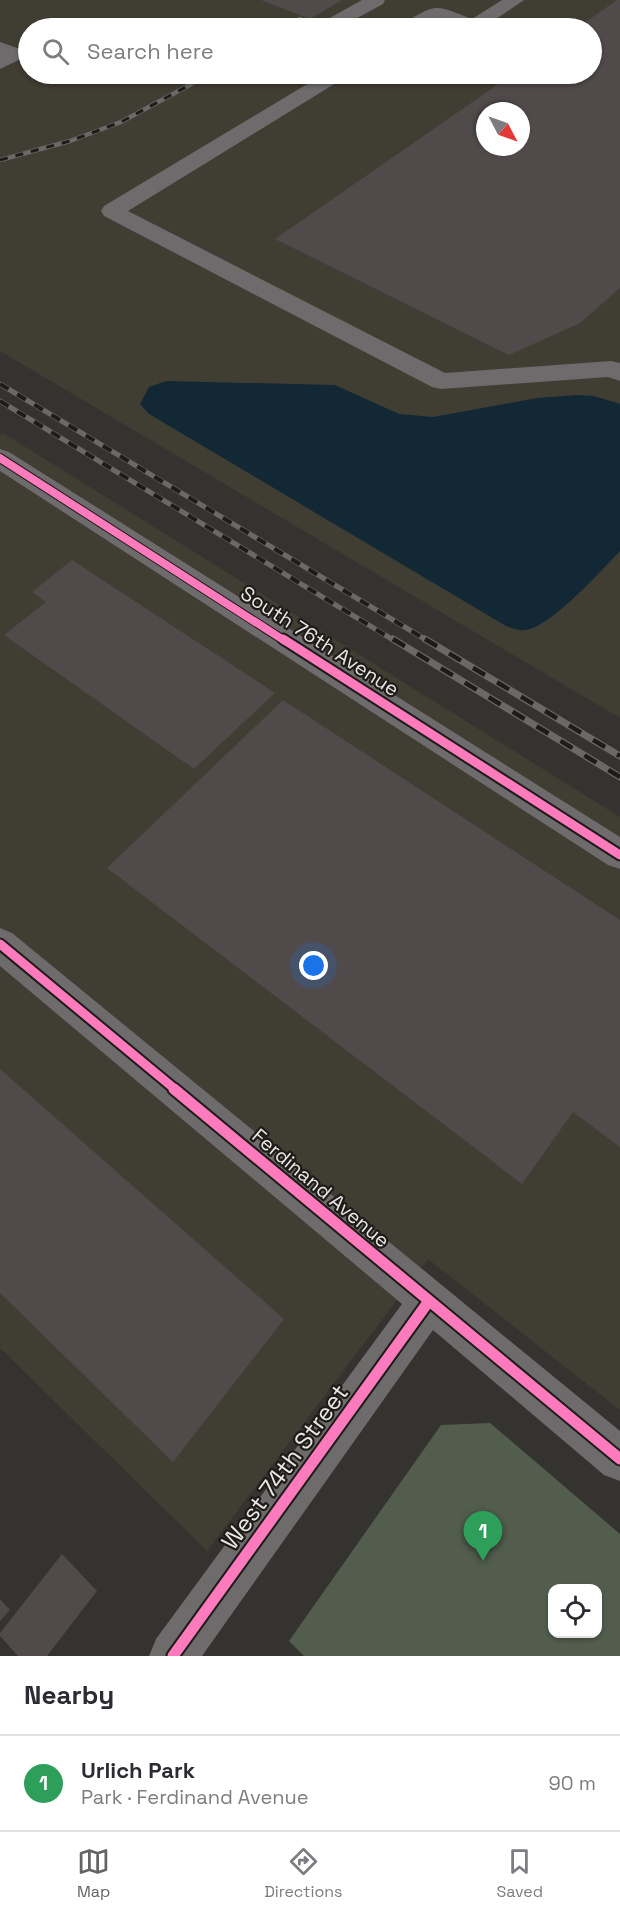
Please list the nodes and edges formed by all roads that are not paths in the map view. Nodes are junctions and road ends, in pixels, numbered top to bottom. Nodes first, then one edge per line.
1 (376, 0) edge
2 (515, 0) edge
3 (344, 18) edge
4 (426, 18) edge
5 (452, 18) edge
6 (487, 18) edge
7 (0, 48) edge
8 (0, 63) edge
9 (321, 84) edge
10 (620, 373) edge
11 (0, 458) edge
12 (620, 855) edge
13 (0, 944) edge
14 (429, 1301) junction
15 (620, 1459) edge
16 (173, 1656) edge

1 - 3 street
2 - 6 street
4 - 5 street
7 - 8 street
9 - 10 street
11 - 12 street, South 76th Avenue
13 - 14 street, Ferdinand Avenue
14 - 15 street, Ferdinand Avenue
14 - 16 street, West 74th Street

